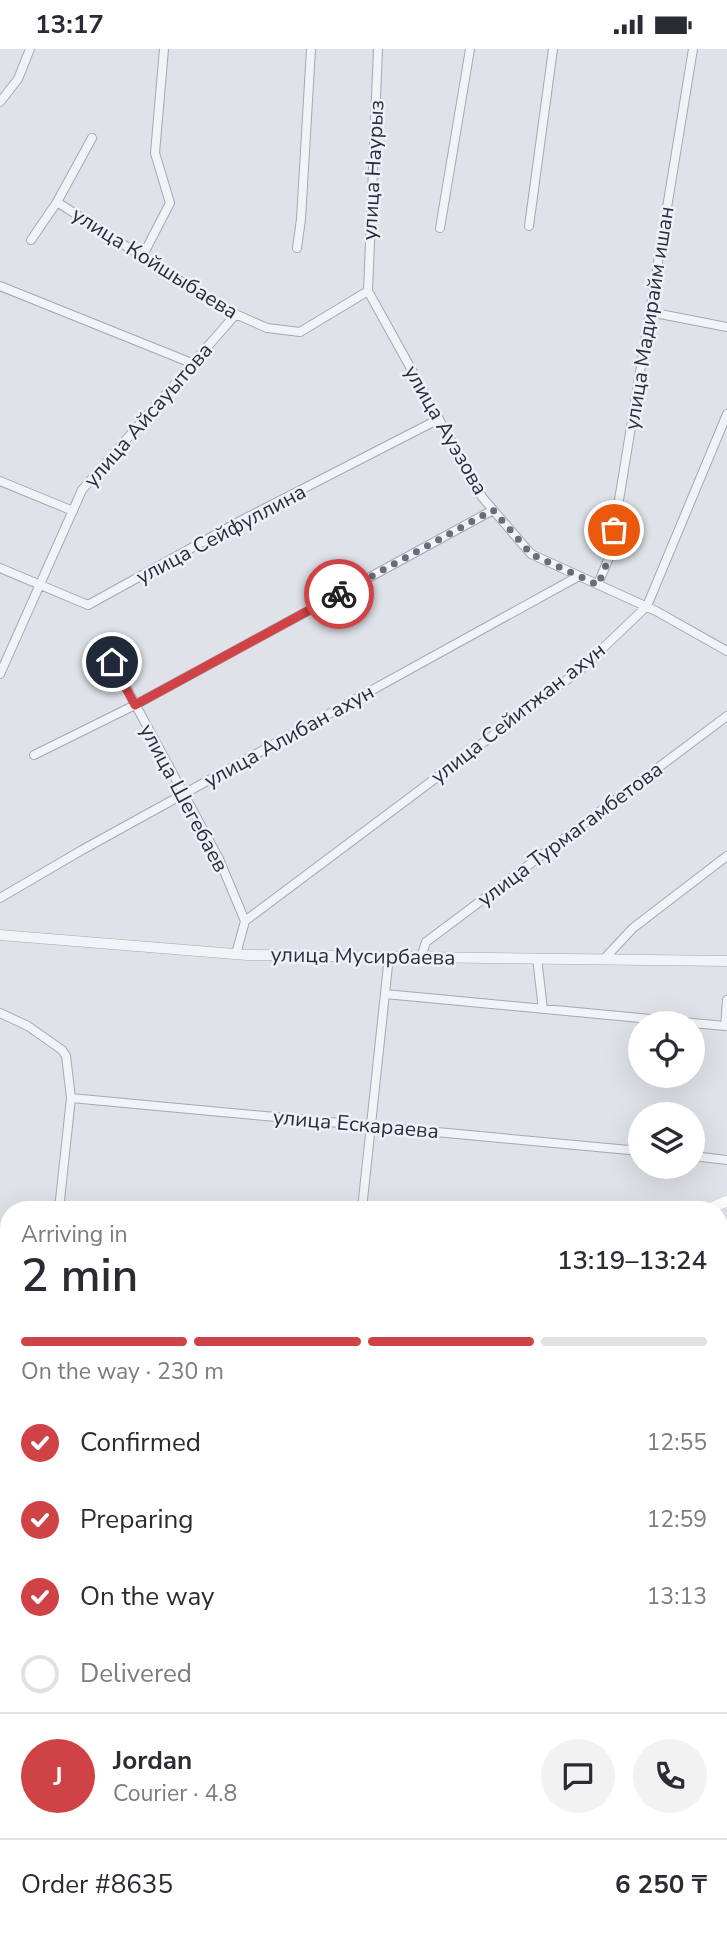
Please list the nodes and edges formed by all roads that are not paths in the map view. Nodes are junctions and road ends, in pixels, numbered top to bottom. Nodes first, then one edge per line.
1 (30, 49) edge
2 (164, 49) edge
3 (311, 49) edge
4 (378, 49) edge
5 (470, 49) edge
6 (553, 49) edge
7 (693, 49) edge
8 (0, 102) edge
9 (92, 138) dead end
10 (57, 202) junction
11 (529, 226) dead end
12 (440, 228) dead end
13 (31, 240) dead end
14 (297, 248) dead end
15 (142, 257) junction
16 (0, 286) edge
17 (368, 291) junction
18 (650, 311) junction
19 (236, 314) junction
20 (727, 327) edge
21 (194, 364) junction
22 (727, 414) edge
23 (439, 419) junction
24 (0, 481) edge
25 (493, 510) junction
26 (73, 511) junction
27 (0, 568) edge
28 (579, 576) junction
29 (40, 585) junction
30 (598, 585) junction
31 (647, 606) junction
32 (101, 641) dead end
33 (727, 651) edge
34 (0, 674) edge
35 (135, 705) junction
36 (727, 716) edge
37 (34, 755) dead end
38 (183, 795) junction
39 (727, 856) edge
40 (0, 898) edge
41 (245, 921) junction
42 (0, 935) edge
43 (236, 954) junction
44 (389, 956) junction
45 (421, 957) junction
46 (537, 958) junction
47 (604, 959) junction
48 (727, 961) edge
49 (385, 994) junction
50 (727, 1000) edge
51 (542, 1009) junction
52 (0, 1013) edge
53 (72, 1098) junction
54 (371, 1125) junction
55 (628, 1150) edge
56 (705, 1157) edge
57 (727, 1160) edge
58 (60, 1201) edge
59 (363, 1201) edge

1 - 8 street
2 - 15 street
3 - 14 street
4 - 17 street, улица Наурыз
5 - 12 street
6 - 11 street
7 - 18 street, улица Мадирайм ишан
9 - 10 street, улица Койшыбаева
10 - 13 street, улица Койшыбаева
10 - 15 street, улица Койшыбаева
15 - 19 street, улица Койшыбаева
16 - 21 street
17 - 19 street, улица Койшыбаева
17 - 23 street, улица Ауэзова
18 - 20 street
18 - 30 street, улица Мадирайм ишан
19 - 21 street, улица Айсауытова
21 - 26 street, улица Айсауытова
22 - 31 street, улица Сейитжан ахун
23 - 25 street, улица Ауэзова
23 - 29 street, улица Сейфуллина
24 - 26 street
25 - 28 street, улица Ауэзова
25 - 35 street
26 - 29 street, улица Айсауытова
27 - 29 street, улица Сейфуллина
28 - 30 street, улица Ауэзова
28 - 38 street, улица Алибан ахун
29 - 34 street, улица Айсауытова
30 - 31 street, улица Ауэзова
31 - 33 street, улица Ауэзова
31 - 41 street, улица Сейитжан ахун
32 - 35 street, улица Шегебаев
35 - 37 street
35 - 38 street, улица Шегебаев
36 - 45 street, улица Турмагамбетова
38 - 40 street, улица Алибан ахун
38 - 41 street, улица Шегебаев
39 - 47 street
41 - 43 street
42 - 43 street, улица Мусирбаева
43 - 44 street, улица Мусирбаева
44 - 45 street, улица Мусирбаева
44 - 49 street
45 - 46 street, улица Мусирбаева
46 - 47 street, улица Мусирбаева
46 - 51 street
47 - 48 street, улица Мусирбаева
49 - 51 street
49 - 54 street
50 - 51 street
52 - 53 street
53 - 54 street, улица Ескараева
53 - 58 street
54 - 55 street, улица Ескараева
54 - 59 street
56 - 57 street

